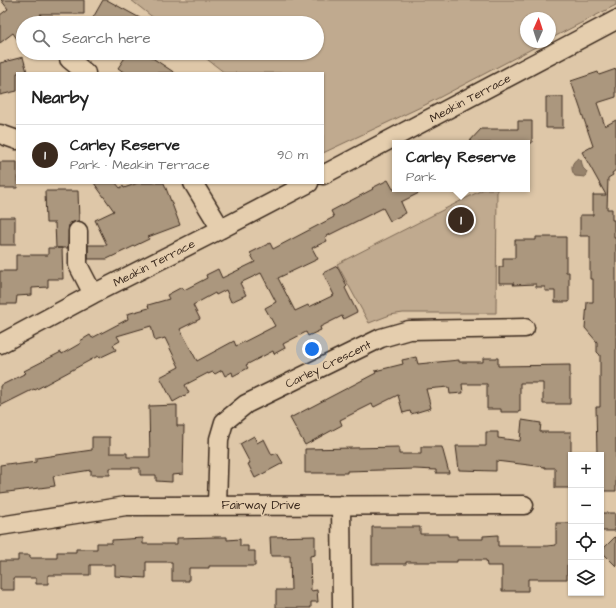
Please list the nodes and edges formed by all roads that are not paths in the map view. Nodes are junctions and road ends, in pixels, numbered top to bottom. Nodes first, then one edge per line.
1 (616, 20) edge
2 (70, 60) edge
3 (85, 72) edge
4 (0, 134) edge
5 (16, 140) edge
6 (324, 175) edge
7 (193, 184) edge
8 (307, 184) edge
9 (221, 229) junction
10 (78, 232) dead end
11 (93, 294) junction
12 (525, 328) dead end
13 (0, 344) edge
14 (217, 505) junction
15 (341, 505) junction
16 (524, 505) dead end
17 (0, 526) edge
18 (342, 608) edge

1 - 6 street, Meakin Terrace
2 - 3 street
4 - 5 street
7 - 9 street
8 - 9 street, Meakin Terrace
9 - 11 street, Meakin Terrace
10 - 11 street
11 - 13 street, Meakin Terrace
12 - 14 street, Carley Crescent
14 - 15 street, Fairway Drive
14 - 17 street, Fairway Drive
15 - 16 street, Fairway Drive
15 - 18 street

